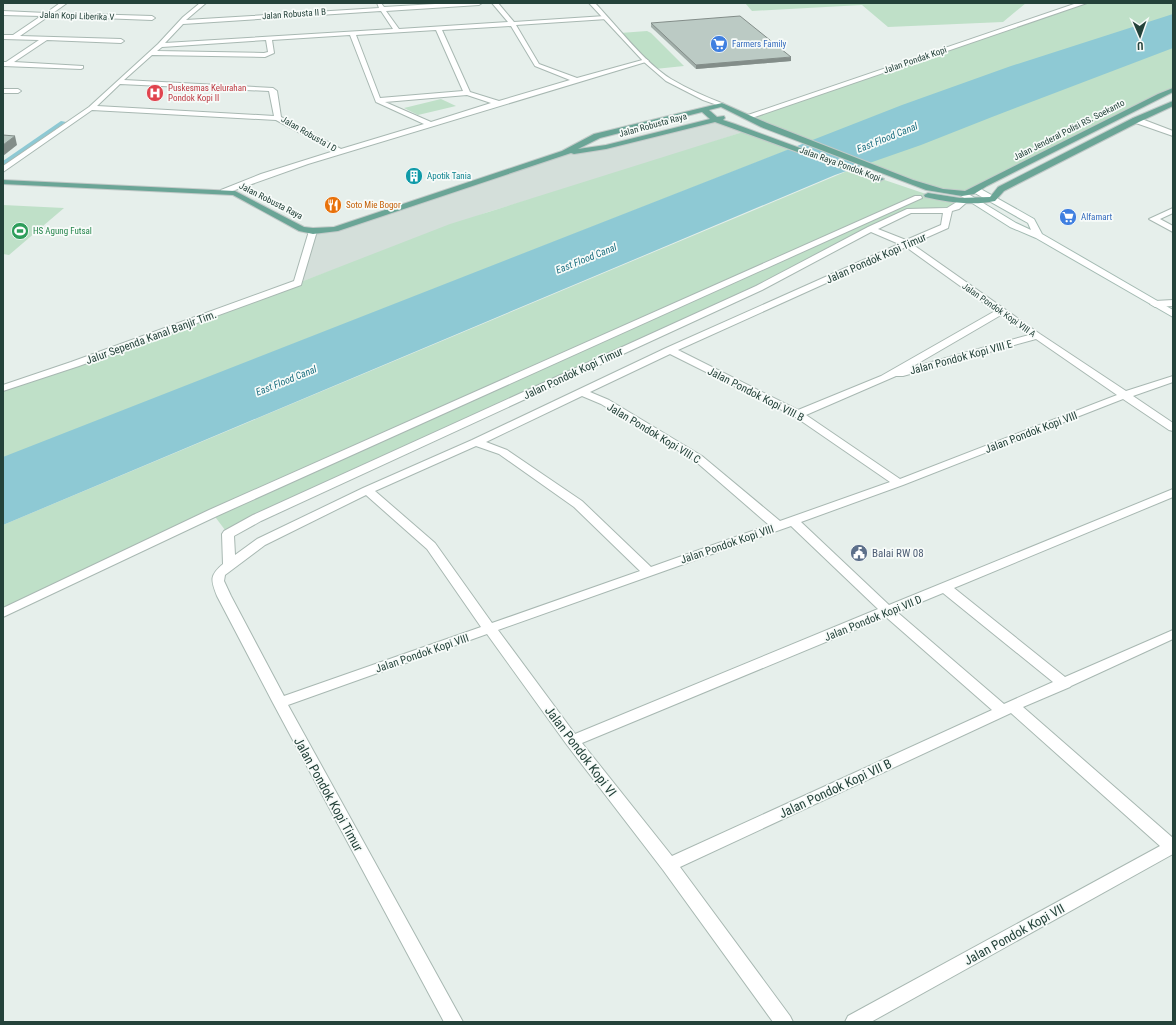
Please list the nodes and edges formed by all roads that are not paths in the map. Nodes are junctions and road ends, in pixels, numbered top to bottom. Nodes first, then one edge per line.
1 (64, 3) edge
2 (203, 3) edge
3 (378, 3) edge
4 (479, 3) edge
5 (495, 3) edge
6 (592, 3) edge
7 (1084, 3) edge
8 (383, 9) junction
9 (3, 13) edge
10 (47, 15) junction
11 (152, 18) dead end
12 (605, 18) junction
13 (182, 22) junction
14 (512, 23) junction
15 (438, 28) junction
16 (397, 30) junction
17 (353, 34) junction
18 (3, 37) edge
19 (14, 38) junction
20 (46, 39) junction
21 (269, 39) junction
22 (121, 41) dead end
23 (160, 45) junction
24 (150, 53) junction
25 (646, 61) junction
26 (4, 65) edge
27 (81, 66) dead end
28 (577, 80) junction
29 (118, 82) junction
30 (3, 90) edge
31 (1173, 90) edge
32 (18, 91) dead end
33 (467, 93) junction
34 (705, 99) junction
35 (378, 100) junction
36 (498, 103) junction
37 (1173, 103) edge
38 (722, 105) junction
39 (91, 108) junction
40 (703, 109) junction
41 (746, 117) junction
42 (278, 118) junction
43 (715, 119) junction
44 (1136, 120) junction
45 (430, 124) junction
46 (1173, 134) edge
47 (341, 152) junction
48 (565, 153) junction
49 (3, 170) edge
50 (3, 182) edge
51 (976, 190) junction
52 (224, 192) junction
53 (918, 198) dead end
54 (962, 198) junction
55 (992, 199) junction
56 (972, 201) junction
57 (948, 210) junction
58 (1173, 210) edge
59 (1173, 229) edge
60 (871, 230) junction
61 (313, 231) junction
62 (1039, 236) junction
63 (906, 244) junction
64 (1173, 303) edge
65 (1155, 304) junction
66 (1002, 311) junction
67 (1173, 314) edge
68 (1037, 336) junction
69 (933, 349) junction
70 (670, 350) junction
71 (952, 360) junction
72 (884, 378) junction
73 (1173, 379) edge
74 (3, 388) edge
75 (582, 392) junction
76 (1125, 395) junction
77 (798, 414) junction
78 (1173, 428) edge
79 (476, 442) junction
80 (899, 483) junction
81 (367, 490) junction
82 (1173, 493) edge
83 (793, 521) junction
84 (778, 526) junction
85 (228, 565) junction
86 (649, 572) junction
87 (945, 588) junction
88 (889, 612) junction
89 (3, 613) edge
90 (490, 629) junction
91 (1173, 634) edge
92 (1065, 684) junction
93 (280, 703) junction
94 (1007, 708) junction
95 (572, 741) junction
96 (1173, 847) edge
97 (669, 865) junction
98 (454, 1022) edge
99 (784, 1022) edge
100 (854, 1022) edge

1 - 10 street
2 - 13 street
3 - 8 street
4 - 8 street, Jalan Robusta II B
5 - 14 street
6 - 12 street, Jalan Raya Pondok Kopi
7 - 41 street, Jalan Pondak Kopi
8 - 13 street, Jalan Robusta II B
8 - 16 street
9 - 10 street, Jalan Kopi Liberika V
10 - 11 street, Jalan Kopi Liberika V
10 - 19 street
12 - 14 street
12 - 25 street, Jalan Raya Pondok Kopi
13 - 23 street
14 - 15 street
14 - 28 street
15 - 16 street
15 - 33 street
16 - 17 street
17 - 21 street
17 - 35 street
18 - 19 street
19 - 20 street
20 - 22 street
20 - 26 street
21 - 23 street
21 - 24 street
23 - 24 street
24 - 29 street
25 - 28 street
25 - 34 street, Jalan Raya Pondok Kopi
26 - 27 street
28 - 36 street
29 - 39 street
29 - 42 street, Jalan Robusta I D
30 - 32 street
31 - 51 main road, Jalan Jenderal Polisi RS. Soekanto
33 - 35 street
33 - 36 street
34 - 38 street, Jalan Raya Pondok Kopi
34 - 40 street
35 - 45 street
36 - 45 street
37 - 44 main road, Jalan Jenderal Polisi RS. Soekanto
38 - 40 main road, Jalan Robusta Raya
38 - 41 main road, Jalan Raya Pondok Kopi
39 - 42 street
39 - 49 street
40 - 43 main road, Jalan Raya Pondok Kopi
40 - 48 main road, Jalan Robusta Raya
41 - 43 main road, Jalan Robusta Raya
41 - 54 main road, Jalan Raya Pondok Kopi
42 - 47 street, Jalan Robusta I D
43 - 48 main road, Jalan Robusta Raya
43 - 54 main road, Jalan Raya Pondok Kopi
44 - 46 street
44 - 55 main road, Jalan Jenderal Polisi RS. Soekanto
45 - 47 street
47 - 52 street
48 - 61 main road, Jalan Robusta Raya
50 - 52 main road, Jalan Robusta Raya
51 - 54 main road, Jalan Raya Pondok Kopi
51 - 55 street
52 - 61 main road, Jalan Robusta Raya
53 - 89 street
54 - 56 street
54 - 57 street, Jalan Pondok Kopi Timur
55 - 56 main road
55 - 62 street
56 - 62 street
57 - 60 street, Jalan Pondok Kopi Timur
57 - 63 street, Jalan Pondok Kopi Timur
58 - 59 street
60 - 63 street, Jalan Pondok Kopi VIII A
60 - 85 street, Jalan Pondok Kopi Timur
61 - 74 street, Jalur Sependa Kanal Banjir Tim.
62 - 65 street
63 - 66 street, Jalan Pondok Kopi VIII A
63 - 70 street, Jalan Pondok Kopi Timur
64 - 65 street
65 - 67 street
66 - 68 street, Jalan Pondok Kopi VIII A
66 - 69 street
68 - 71 street, Jalan Pondok Kopi VIII E
68 - 76 street, Jalan Pondok Kopi VIII A
69 - 71 street
69 - 72 street
70 - 75 street, Jalan Pondok Kopi Timur
70 - 77 street, Jalan Pondok Kopi VIII B
71 - 72 street, Jalan Pondok Kopi VIII E
72 - 77 street
73 - 76 street, Jalan Pondok Kopi VIII
75 - 79 street, Jalan Pondok Kopi Timur
75 - 84 street, Jalan Pondok Kopi VIII C
76 - 78 street, Jalan Pondok Kopi VIII A
76 - 80 street, Jalan Pondok Kopi VIII
77 - 80 street, Jalan Pondok Kopi VIII B
79 - 81 street, Jalan Pondok Kopi Timur
79 - 86 street
80 - 83 street, Jalan Pondok Kopi VIII
81 - 85 street, Jalan Pondok Kopi Timur
81 - 90 street, Jalan Pondok Kopi VI
82 - 87 street, Jalan Pondok Kopi VII D
83 - 84 street, Jalan Pondok Kopi VIII
83 - 88 street
84 - 86 street, Jalan Pondok Kopi VIII
85 - 93 street, Jalan Pondok Kopi Timur
86 - 90 street, Jalan Pondok Kopi VIII
87 - 88 street, Jalan Pondok Kopi VII D
87 - 92 street
88 - 94 street
88 - 95 street, Jalan Pondok Kopi VII D
90 - 93 street, Jalan Pondok Kopi VIII
90 - 95 street, Jalan Pondok Kopi VI
91 - 92 street, Jalan Pondok Kopi VII B
92 - 94 street, Jalan Pondok Kopi VII B
93 - 98 street, Jalan Pondok Kopi Timur
94 - 96 street
94 - 97 street, Jalan Pondok Kopi VII B
95 - 97 street, Jalan Pondok Kopi VI
96 - 100 street, Jalan Pondok Kopi VII
97 - 99 street, Jalan Pondok Kopi VI

